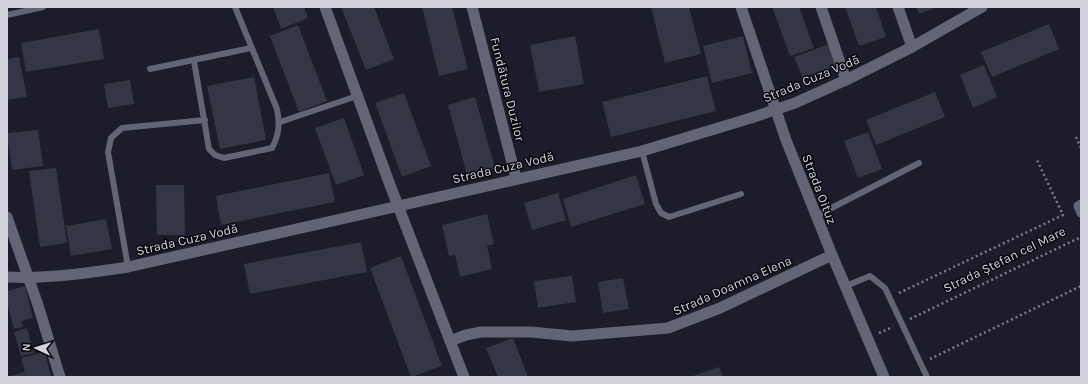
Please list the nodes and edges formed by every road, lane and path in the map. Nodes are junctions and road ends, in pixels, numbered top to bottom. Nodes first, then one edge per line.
1 (43, 7) edge
2 (235, 7) edge
3 (324, 7) edge
4 (472, 7) edge
5 (741, 7) edge
6 (821, 7) edge
7 (898, 7) edge
8 (982, 7) edge
9 (7, 15) edge
10 (912, 47) junction
11 (251, 48) junction
12 (194, 61) junction
13 (150, 69) dead end
14 (846, 80) junction
15 (357, 96) junction
16 (776, 110) junction
17 (205, 120) junction
18 (280, 122) junction
19 (1076, 137) dead end
20 (1081, 148) edge
21 (642, 151) junction
22 (1036, 158) dead end
23 (919, 163) dead end
24 (516, 178) junction
25 (742, 194) dead end
26 (1081, 204) edge
27 (398, 206) junction
28 (1081, 213) edge
29 (816, 216) junction
30 (7, 217) edge
31 (1081, 237) edge
32 (832, 255) junction
33 (128, 267) junction
34 (7, 277) edge
35 (28, 278) junction
36 (846, 286) junction
37 (1081, 286) edge
38 (889, 297) junction
39 (938, 305) dead end
40 (450, 341) junction
41 (921, 363) junction
42 (60, 377) edge
43 (464, 377) edge
44 (884, 377) edge
45 (927, 377) edge

1 - 9 lane
2 - 11 lane
3 - 15 street
4 - 24 street, Fundătura Duzilor
5 - 16 street, Strada Oituz
6 - 14 street
7 - 10 street
8 - 10 street, Strada Cuza Vodă
10 - 14 street, Strada Cuza Vodă
11 - 12 lane
11 - 18 lane
12 - 13 lane
12 - 17 lane
14 - 16 street, Strada Cuza Vodă
15 - 18 lane
15 - 27 street
16 - 21 street, Strada Cuza Vodă
16 - 29 street, Strada Oituz
17 - 18 lane
17 - 33 lane
19 - 20 path
21 - 24 street, Strada Cuza Vodă
21 - 25 lane
22 - 38 path
23 - 29 lane
24 - 27 street, Strada Cuza Vodă
26 - 28 street
27 - 33 street, Strada Cuza Vodă
27 - 40 street
29 - 32 street, Strada Oituz
30 - 35 street
31 - 39 path, Strada Ștefan cel Mare
32 - 36 street, Strada Oituz
32 - 40 street, Strada Doamna Elena
33 - 35 street, Strada Cuza Vodă
34 - 35 street, Strada Cuza Vodă
35 - 42 street
36 - 38 lane
36 - 44 street, Strada Oituz
37 - 41 path
38 - 41 lane
40 - 43 street
41 - 45 lane

